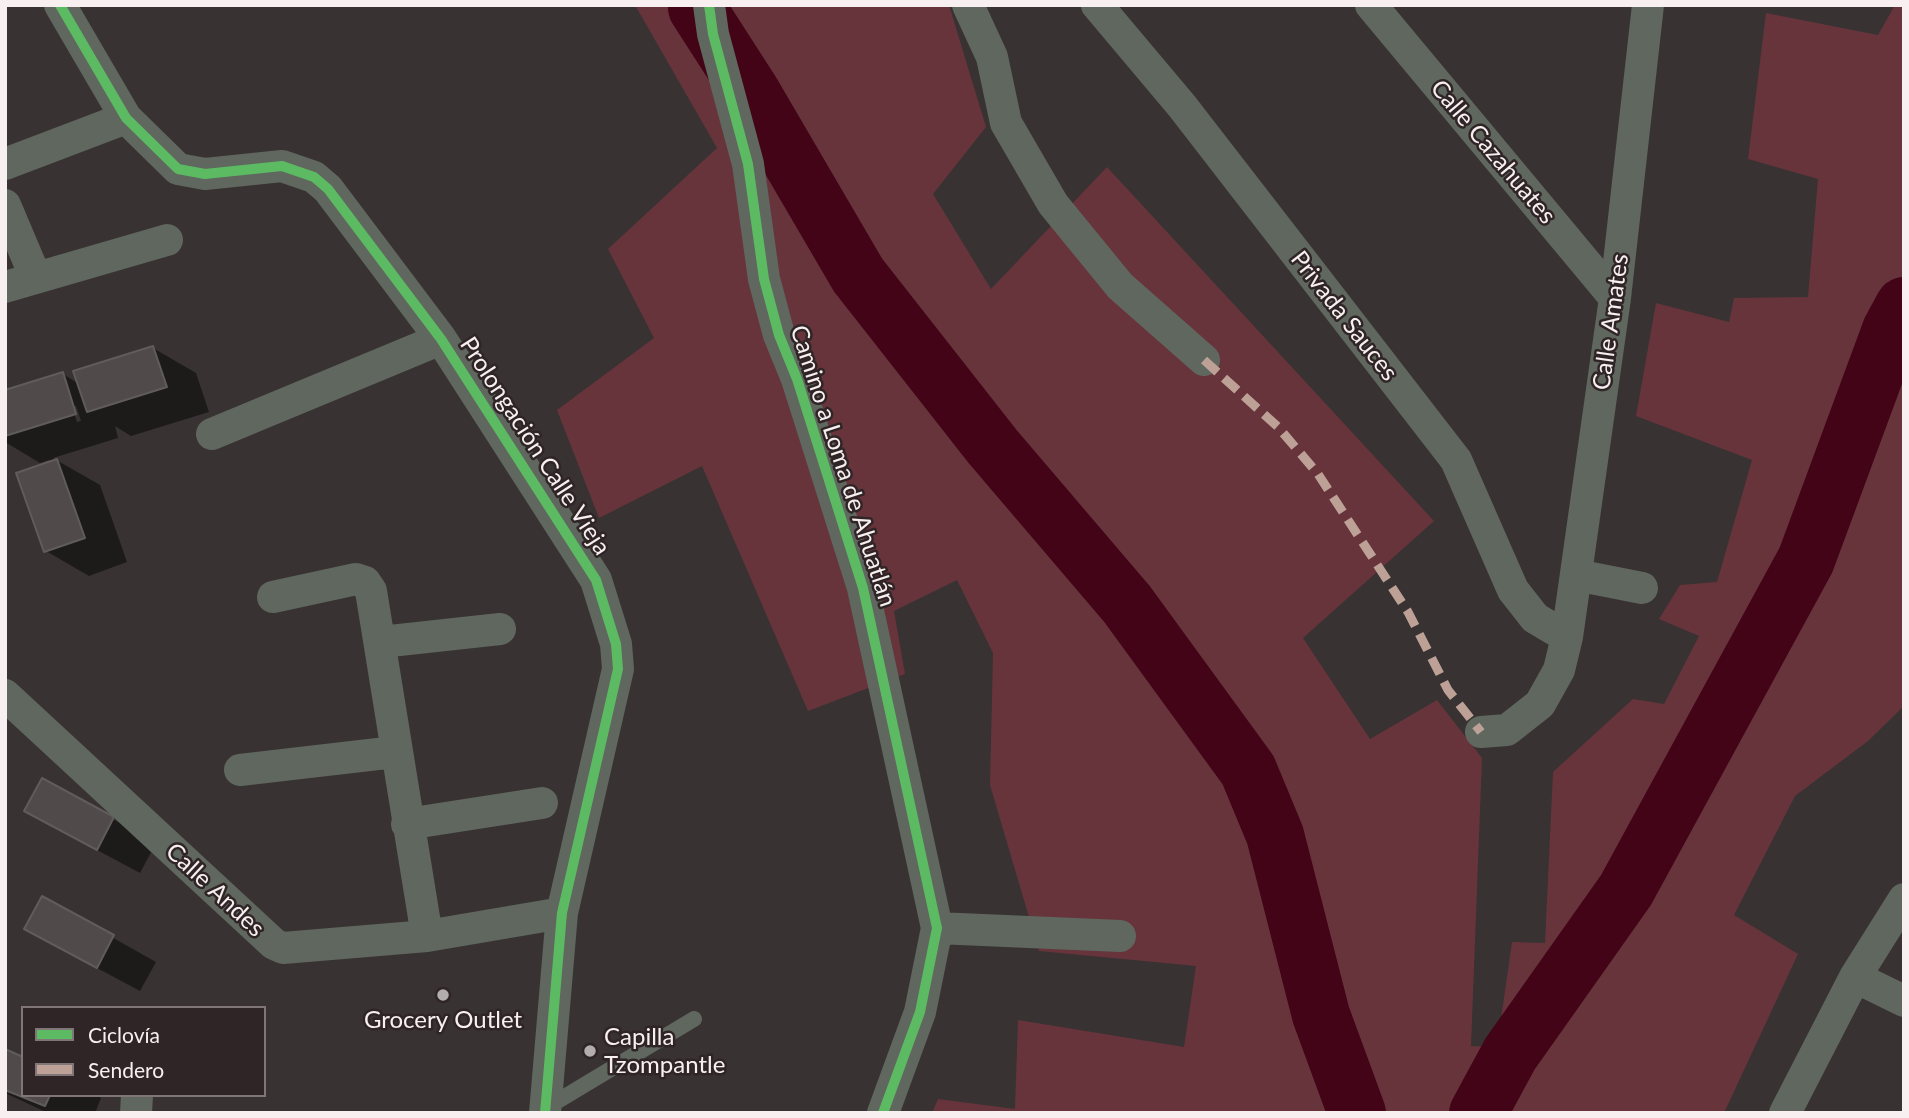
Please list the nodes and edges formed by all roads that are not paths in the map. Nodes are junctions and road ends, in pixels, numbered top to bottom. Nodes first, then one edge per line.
1 (60, 5) edge
2 (968, 5) edge
3 (1097, 5) edge
4 (1371, 5) edge
5 (1648, 5) edge
6 (711, 19) edge
7 (126, 118) junction
8 (5, 163) edge
9 (5, 205) edge
10 (167, 240) dead end
11 (35, 276) junction
12 (5, 287) edge
13 (1615, 298) junction
14 (441, 339) junction
15 (1204, 360) dead end
16 (212, 434) dead end
17 (1576, 575) junction
18 (1642, 588) dead end
19 (273, 597) dead end
20 (500, 629) dead end
21 (1567, 637) junction
22 (381, 642) junction
23 (5, 695) edge
24 (1481, 732) dead end
25 (395, 752) junction
26 (240, 770) dead end
27 (542, 803) dead end
28 (407, 824) junction
29 (1904, 898) edge
30 (562, 913) junction
31 (937, 928) junction
32 (426, 936) junction
33 (1120, 936) dead end
34 (1855, 977) junction
35 (1904, 1000) edge
36 (694, 1019) dead end
37 (542, 1111) edge
38 (883, 1113) edge
39 (1785, 1113) edge

1 - 7 street, Prolongación Calle Vieja
2 - 15 street
3 - 21 street, Privada Sauces
4 - 13 street, Calle Cazahuates
5 - 13 street, Calle Amates
6 - 31 street, Camino a Loma de Ahuatlán
7 - 8 street
7 - 14 street, Prolongación Calle Vieja
9 - 11 street
10 - 11 street
11 - 12 street
13 - 17 street, Calle Amates
14 - 16 street
14 - 30 street, Prolongación Calle Vieja
17 - 18 street
17 - 21 street, Calle Amates
19 - 22 street
20 - 22 street
21 - 24 street, Calle Amates
22 - 25 street
23 - 32 street, Calle Andes
25 - 26 street
25 - 28 street
27 - 28 street
28 - 32 street
29 - 34 street
30 - 32 street, Calle Andes
30 - 37 street, Prolongación Calle Vieja
31 - 33 street
31 - 38 street, Camino a Loma de Ahuatlán
34 - 35 street
34 - 39 street
36 - 37 lane

